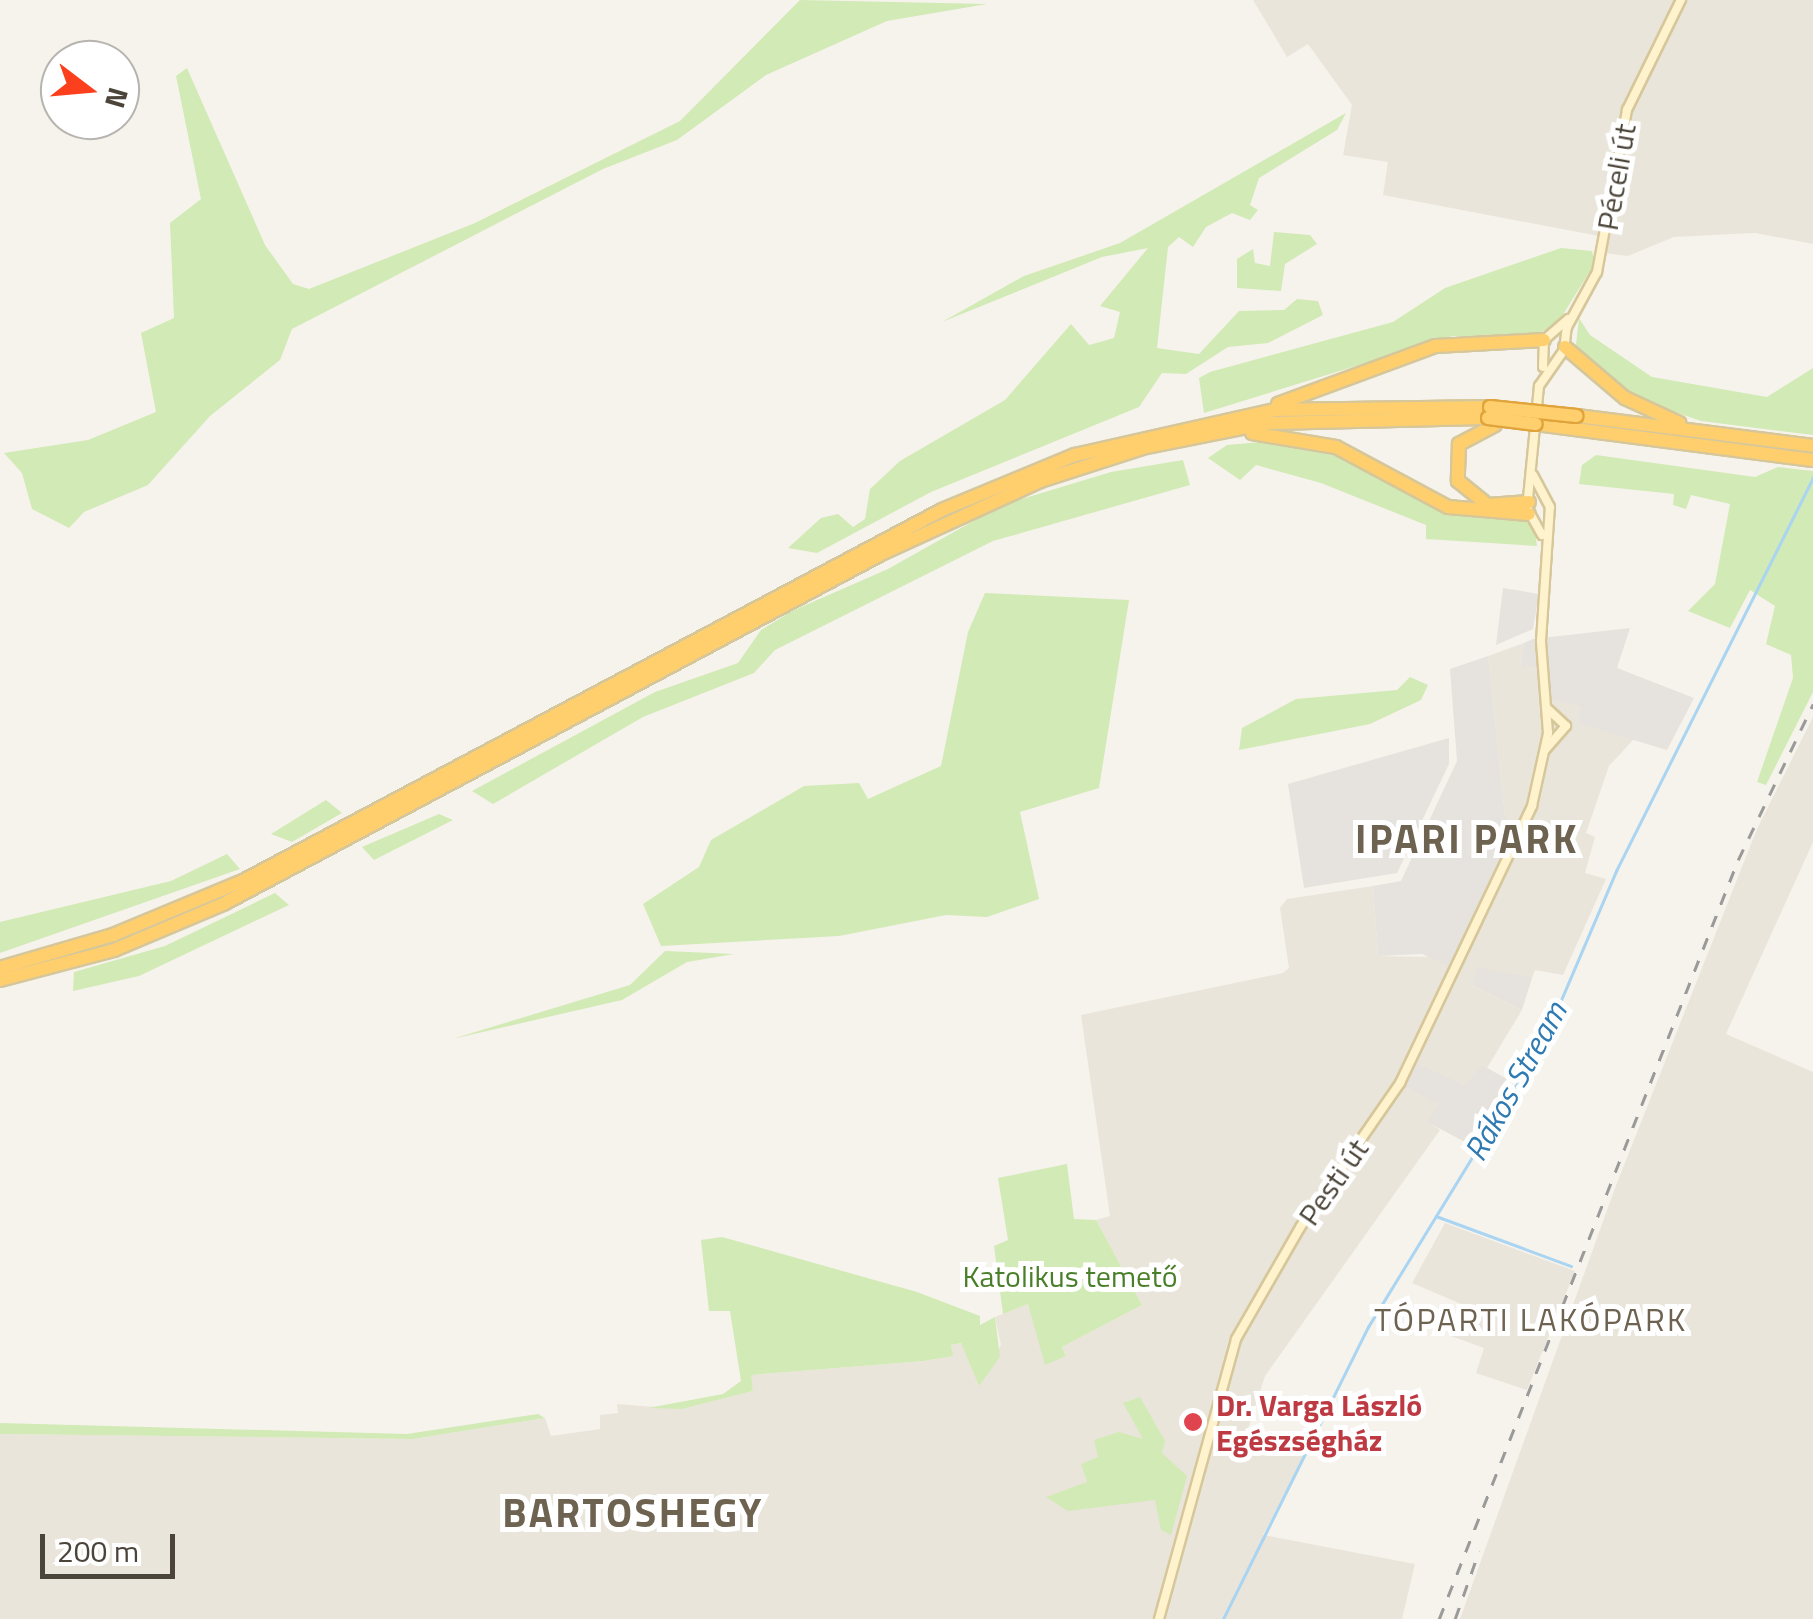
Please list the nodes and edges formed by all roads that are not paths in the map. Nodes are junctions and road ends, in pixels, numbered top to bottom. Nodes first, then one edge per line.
1 (1681, 0) edge
2 (1555, 344) junction
3 (1489, 413) junction
4 (1248, 414) junction
5 (1576, 423) junction
6 (1536, 424) junction
7 (1213, 426) junction
8 (1176, 433) junction
9 (1726, 434) junction
10 (1758, 446) junction
11 (1813, 446) edge
12 (1813, 460) edge
13 (1533, 475) junction
14 (1544, 498) junction
15 (1531, 509) junction
16 (1546, 516) junction
17 (1546, 547) junction
18 (1551, 719) junction
19 (1552, 735) junction
20 (0, 968) edge
21 (0, 980) edge
22 (1159, 1619) edge

1 - 2 main road, Péceli út
2 - 4 highway
2 - 9 highway
2 - 13 main road, Péceli út
3 - 4 highway
3 - 5 highway, bridge
3 - 6 highway, bridge
3 - 7 highway
4 - 7 highway
5 - 6 highway
5 - 9 highway
5 - 10 highway
6 - 15 highway, bridge
7 - 8 highway
7 - 15 highway
8 - 20 highway
8 - 21 highway
9 - 10 highway
10 - 11 highway
10 - 12 highway
13 - 14 main road
13 - 15 main road, Péceli út
14 - 15 main road
14 - 16 main road
15 - 16 main road
15 - 17 main road
16 - 17 main road
17 - 18 main road
18 - 19 main road
18 - 19 main road
19 - 22 main road, Pesti út

